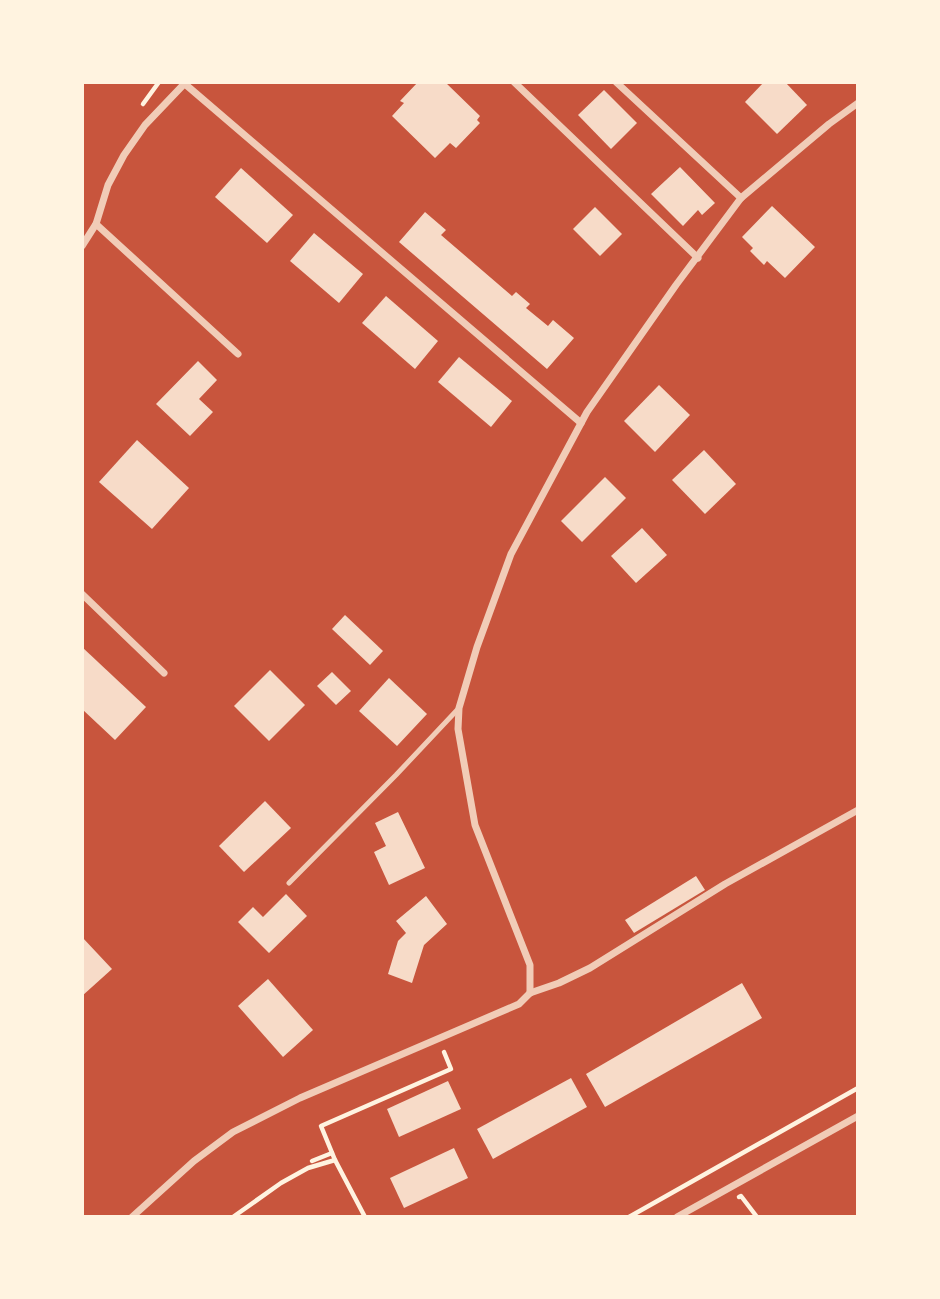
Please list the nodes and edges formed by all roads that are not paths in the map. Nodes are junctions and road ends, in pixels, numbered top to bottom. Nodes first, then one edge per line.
1 (514, 82) edge
2 (616, 82) edge
3 (186, 83) edge
4 (858, 103) edge
5 (741, 198) junction
6 (96, 223) junction
7 (82, 246) edge
8 (698, 258) junction
9 (238, 354) dead end
10 (581, 423) junction
11 (82, 594) edge
12 (164, 673) dead end
13 (459, 708) junction
14 (858, 810) edge
15 (289, 883) dead end
16 (530, 993) junction
17 (858, 1116) edge
18 (132, 1217) edge
19 (677, 1217) edge

1 - 8 street
2 - 5 street
3 - 6 street
3 - 10 street
4 - 5 street
5 - 8 street
6 - 7 street
6 - 9 street
8 - 10 street
10 - 13 street
11 - 12 street
13 - 15 lane
13 - 16 street
14 - 16 street
16 - 18 street
17 - 19 street

